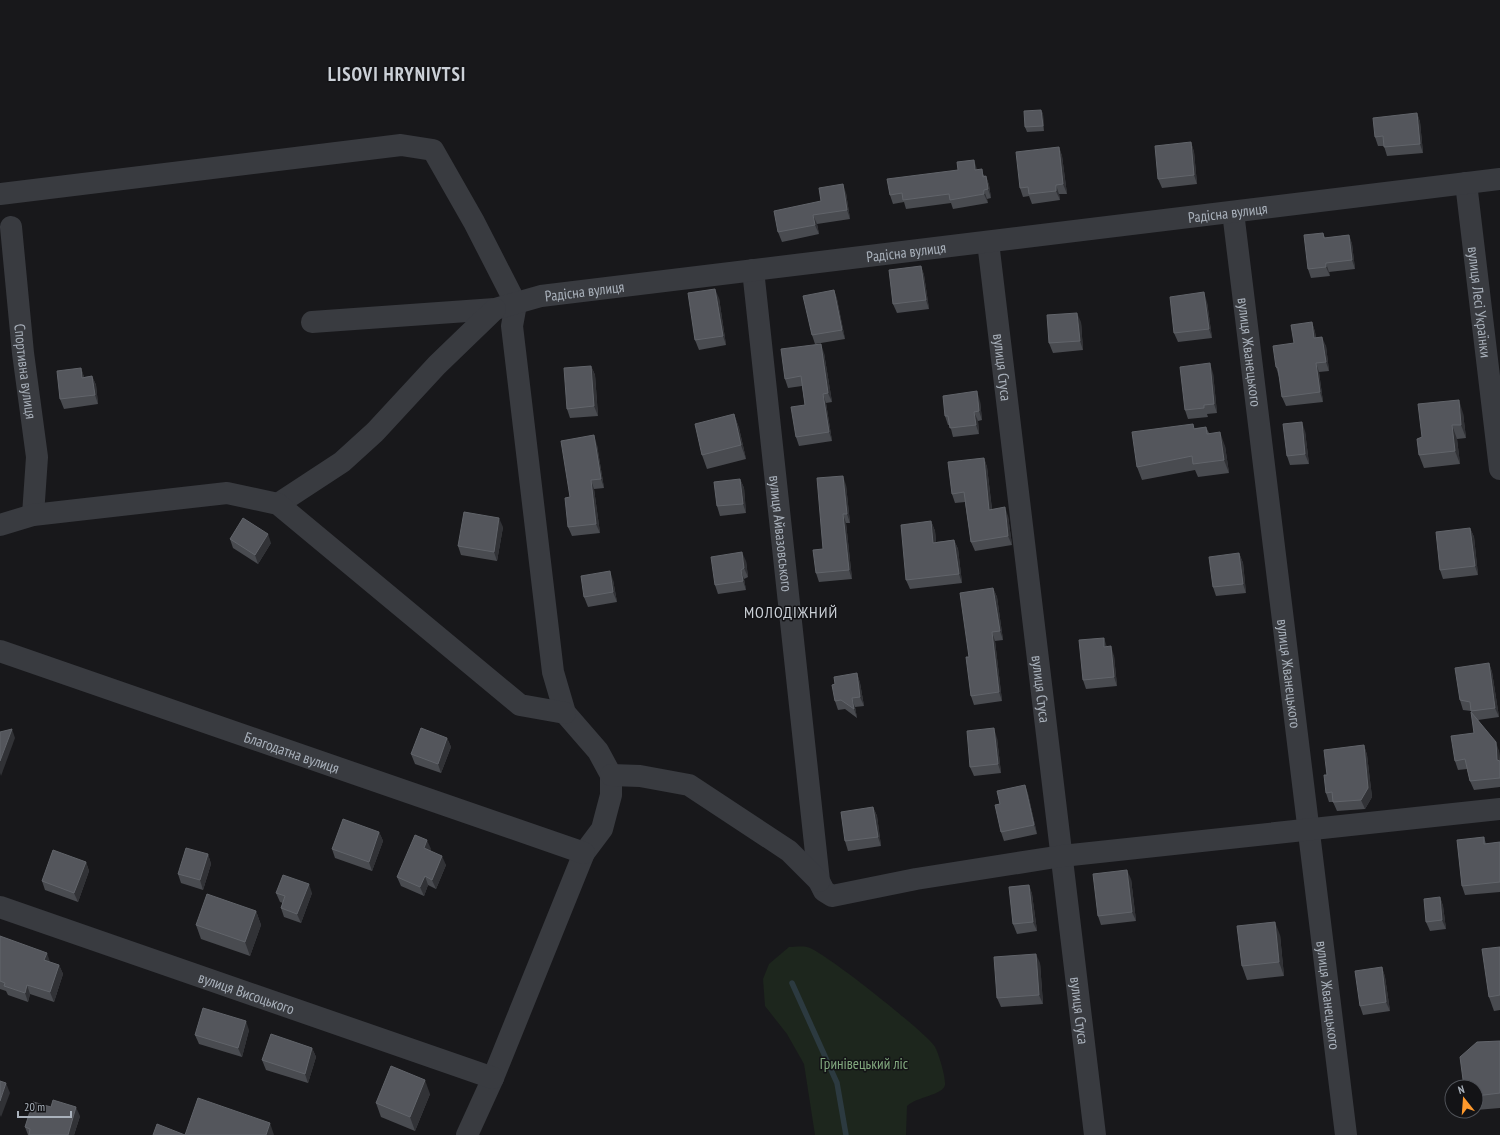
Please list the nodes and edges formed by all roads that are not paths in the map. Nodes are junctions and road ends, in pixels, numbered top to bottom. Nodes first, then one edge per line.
1 (1500, 179) edge
2 (1466, 183) junction
3 (0, 194) edge
4 (1233, 212) junction
5 (11, 227) dead end
6 (988, 242) junction
7 (753, 270) junction
8 (505, 307) junction
9 (312, 322) dead end
10 (1500, 469) edge
11 (278, 504) junction
12 (33, 515) junction
13 (0, 525) edge
14 (0, 651) edge
15 (565, 713) junction
16 (611, 775) junction
17 (1500, 809) edge
18 (1309, 830) junction
19 (584, 853) junction
20 (1062, 856) junction
21 (821, 886) junction
22 (0, 907) edge
23 (493, 1078) junction
24 (467, 1135) edge
25 (1095, 1135) edge
26 (1346, 1135) edge

1 - 2 street, Радісна вулиця
2 - 4 street, Радісна вулиця
2 - 10 street, вулиця Лесі Українки
3 - 8 street
4 - 6 street, Радісна вулиця
4 - 18 street, вулиця Жванецького
5 - 12 street, Спортивна вулиця
6 - 7 street, Радісна вулиця
6 - 20 street, вулиця Стуса
7 - 8 street, Радісна вулиця
7 - 21 street, вулиця Айвазовського
8 - 9 street, Радісна вулиця
8 - 11 street
8 - 15 street
11 - 12 street
11 - 15 street
12 - 13 street
14 - 19 street, Благодатна вулиця
15 - 16 street
16 - 19 street
16 - 21 street
17 - 18 street
18 - 20 street
18 - 26 street, вулиця Жванецького
19 - 23 street
20 - 21 street
20 - 25 street, вулиця Стуса
22 - 23 street, вулиця Висоцького
23 - 24 street

